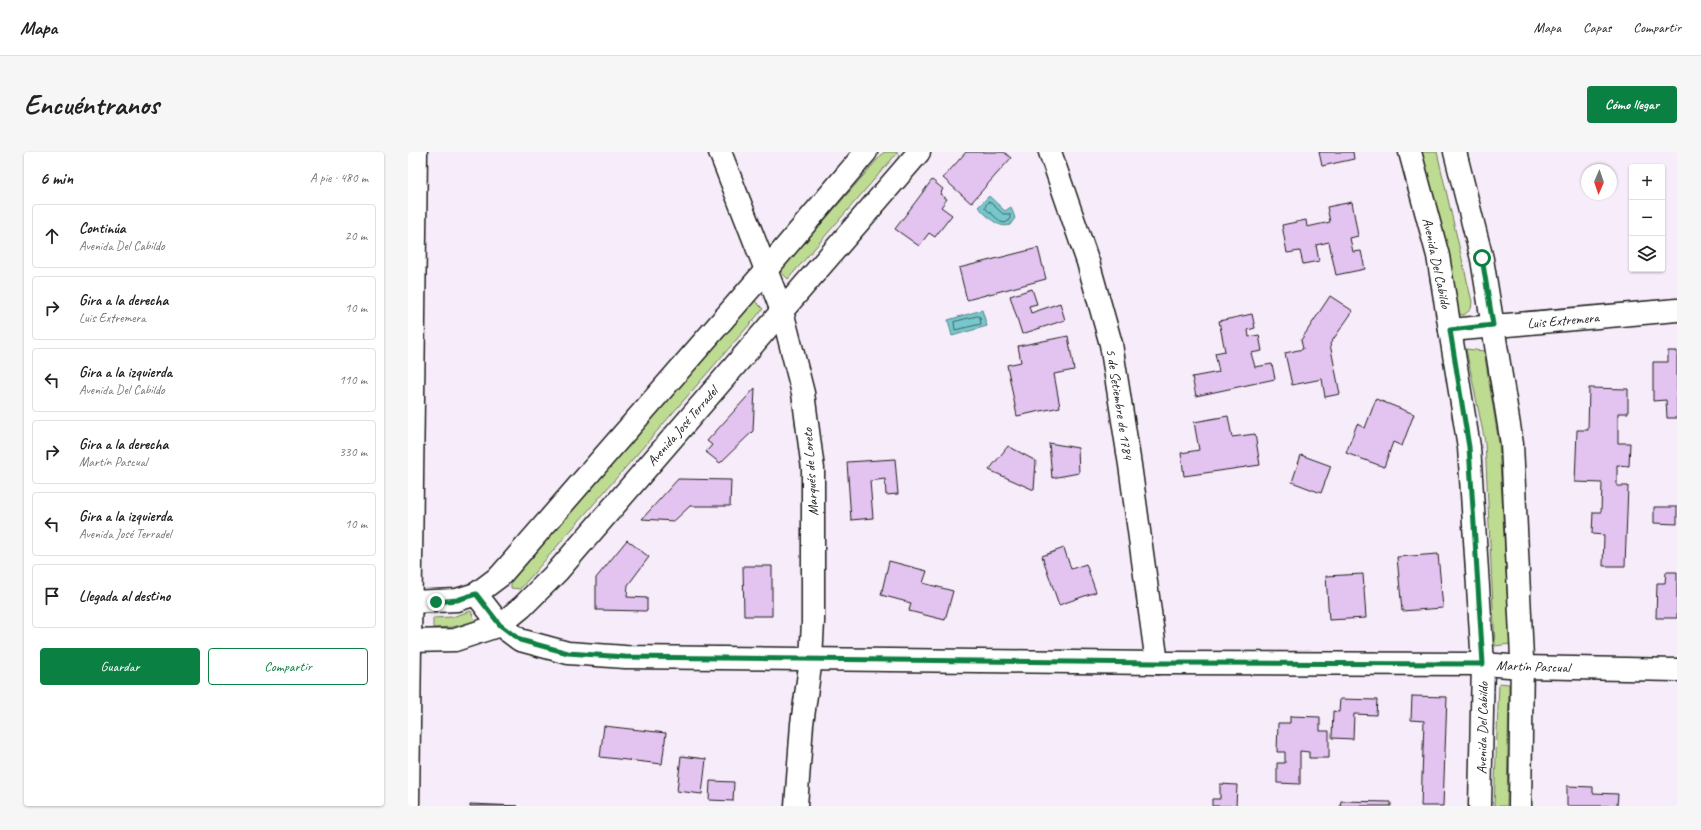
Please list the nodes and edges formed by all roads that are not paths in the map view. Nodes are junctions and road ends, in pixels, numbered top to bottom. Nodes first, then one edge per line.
1 (416, 152) edge
2 (720, 152) edge
3 (866, 152) edge
4 (919, 152) edge
5 (1050, 152) edge
6 (1410, 152) edge
7 (1455, 152) edge
8 (767, 269) junction
9 (1677, 310) edge
10 (782, 311) junction
11 (1493, 325) junction
12 (1450, 330) junction
13 (476, 594) junction
14 (410, 621) edge
15 (500, 625) junction
16 (811, 659) junction
17 (1157, 663) junction
18 (1483, 664) junction
19 (1522, 667) junction
20 (1677, 670) edge
21 (408, 806) edge
22 (796, 806) edge
23 (1480, 806) edge
24 (1520, 806) edge

1 - 14 street
2 - 8 street, Marqués de Loreto
3 - 8 street
4 - 10 street, Avenida José Terradel
5 - 17 street, 5 de Setiembre de 1784
6 - 12 street, Avenida Del Cabildo
7 - 11 street
8 - 10 street, Marqués de Loreto
8 - 13 street
9 - 11 street, Luis Extremera
10 - 15 street, Avenida José Terradel
10 - 16 street, Marqués de Loreto
11 - 12 street, Luis Extremera
11 - 19 street
12 - 18 street, Avenida Del Cabildo
13 - 14 street
13 - 15 street, Martín Pascual
14 - 15 street, Avenida José Terradel
14 - 21 street
15 - 16 street, Martín Pascual
16 - 17 street, Martín Pascual
16 - 22 street, Marqués de Loreto
17 - 18 street, Martín Pascual
18 - 19 street, Martín Pascual
18 - 23 street, Avenida Del Cabildo
19 - 20 street, Martín Pascual
19 - 24 street

